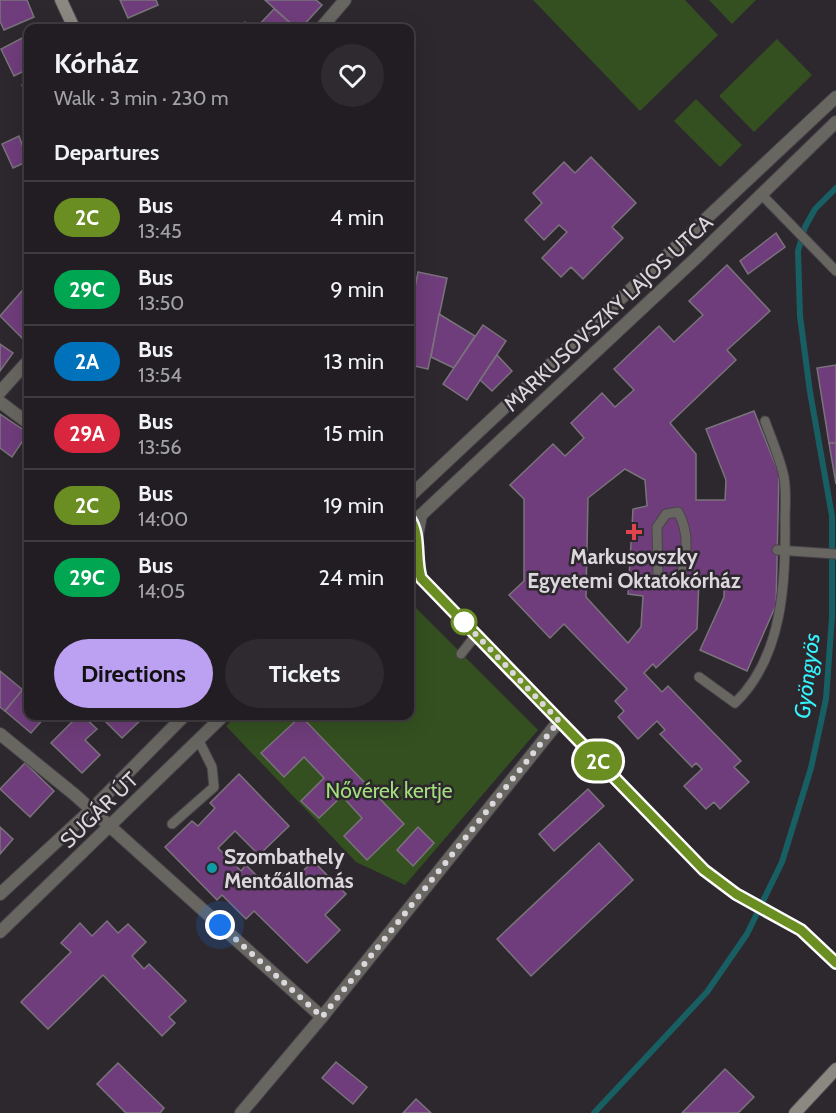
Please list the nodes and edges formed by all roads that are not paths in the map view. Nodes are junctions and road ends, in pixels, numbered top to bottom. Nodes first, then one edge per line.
1 (61, 0) edge
2 (345, 0) edge
3 (72, 24) edge
4 (324, 24) edge
5 (836, 97) edge
6 (836, 122) edge
7 (748, 180) junction
8 (761, 194) junction
9 (681, 242) junction
10 (696, 258) junction
11 (836, 271) edge
12 (24, 365) edge
13 (0, 392) edge
14 (0, 402) edge
15 (24, 420) edge
16 (765, 422) dead end
17 (414, 492) edge
18 (414, 534) edge
19 (416, 542) junction
20 (686, 547) joint
21 (414, 548) edge
22 (781, 550) junction
23 (836, 554) edge
24 (415, 575) edge
25 (476, 635) junction
26 (461, 654) dead end
27 (699, 677) dead end
28 (180, 720) edge
29 (220, 720) edge
30 (559, 721) junction
31 (0, 734) edge
32 (199, 741) junction
33 (90, 810) junction
34 (172, 824) dead end
35 (111, 826) junction
36 (0, 894) edge
37 (0, 932) edge
38 (836, 963) edge
39 (322, 1017) junction
40 (836, 1069) edge
41 (241, 1113) edge
42 (795, 1113) edge

1 - 3 street
2 - 4 street
5 - 7 street, MARKUSOVSZKY LAJOS UTCA
6 - 8 street, MARKUSOVSZKY LAJOS UTCA
7 - 8 street
7 - 9 street, MARKUSOVSZKY LAJOS UTCA
8 - 10 street, MARKUSOVSZKY LAJOS UTCA
8 - 11 lane
9 - 10 street
9 - 17 street, MARKUSOVSZKY LAJOS UTCA
10 - 19 street, MARKUSOVSZKY LAJOS UTCA
12 - 13 street
14 - 15 street
16 - 22 lane
18 - 19 street
19 - 21 street
19 - 24 street
20 - 20 lane
22 - 23 lane
22 - 27 lane
24 - 25 street
25 - 26 lane
25 - 30 street
28 - 33 street, SUGÁR ÚT
29 - 32 street, SUGÁR ÚT
30 - 38 street
30 - 39 street
31 - 33 street
32 - 34 lane
32 - 35 street, SUGÁR ÚT
33 - 35 street
33 - 36 street, SUGÁR ÚT
35 - 37 street, SUGÁR ÚT
35 - 39 street
39 - 41 street
40 - 42 street

